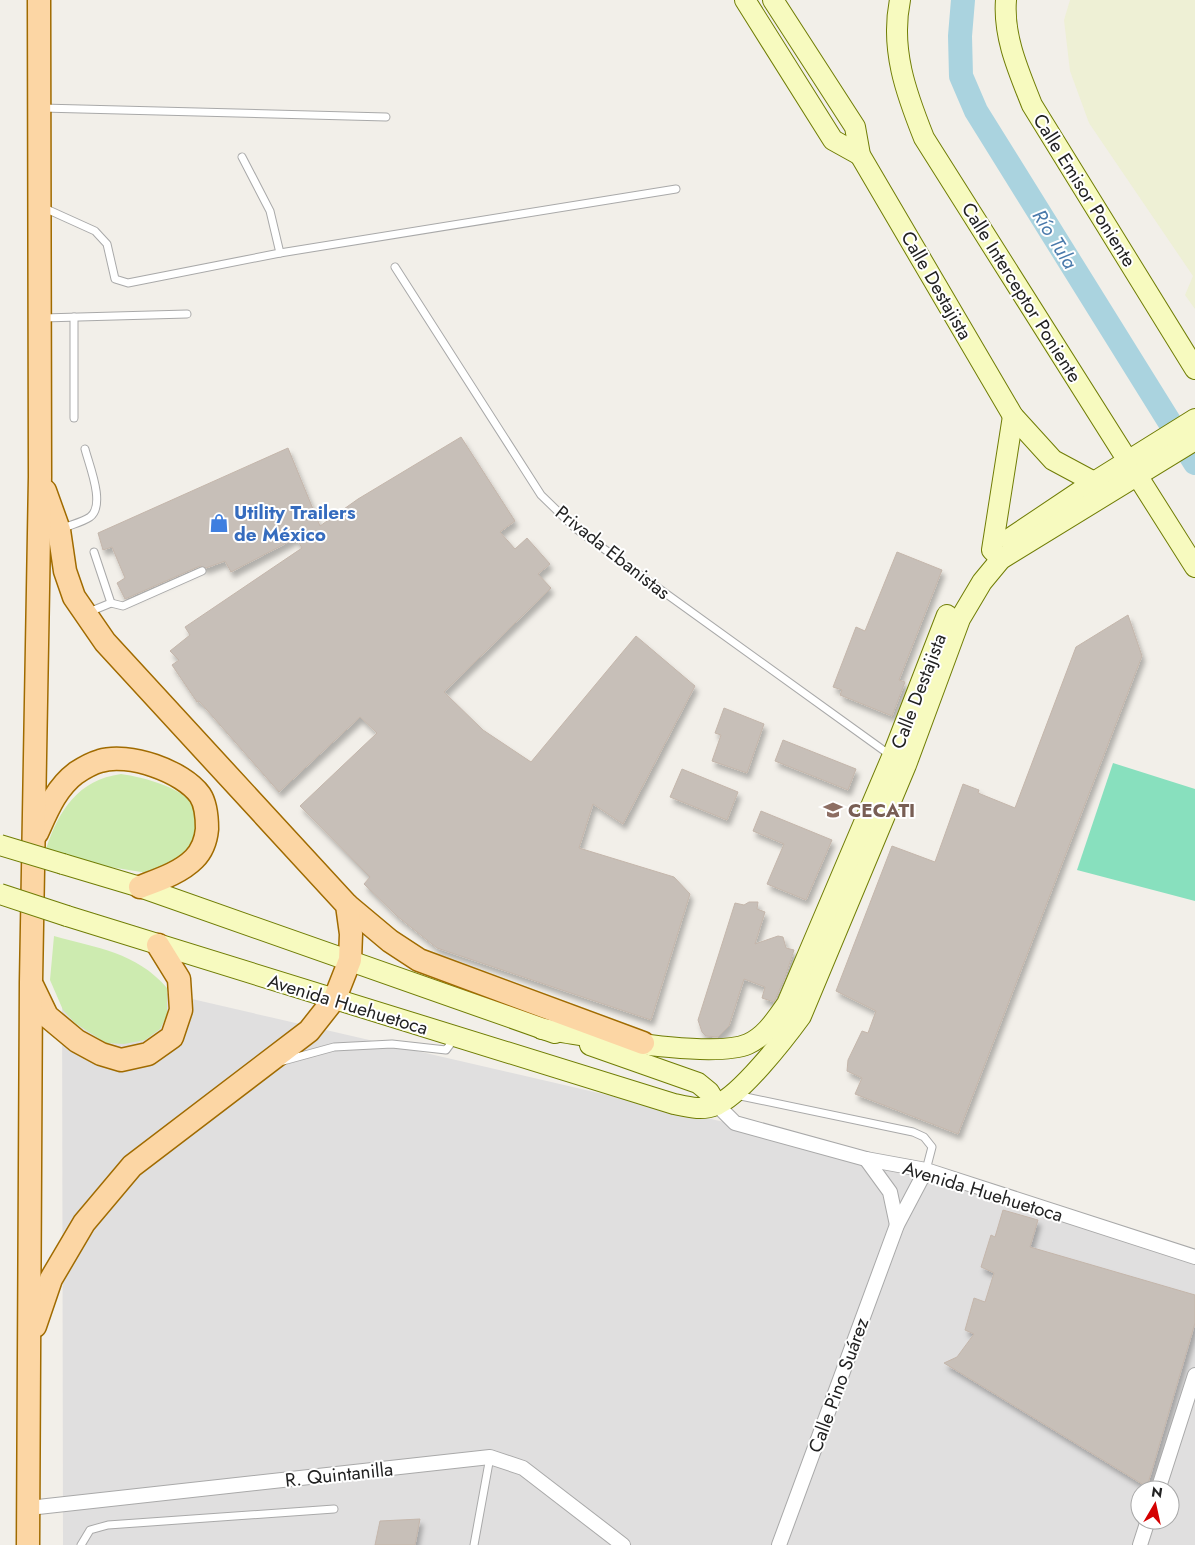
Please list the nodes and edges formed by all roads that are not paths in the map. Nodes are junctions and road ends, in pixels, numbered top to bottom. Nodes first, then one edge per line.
1 (39, 0) edge
2 (745, 0) edge
3 (900, 0) edge
4 (1006, 0) edge
5 (776, 4) edge
6 (758, 22) junction
7 (39, 107) junction
8 (386, 117) dead end
9 (860, 155) junction
10 (242, 157) dead end
11 (676, 189) dead end
12 (39, 205) junction
13 (280, 253) junction
14 (394, 267) dead end
15 (187, 314) dead end
16 (74, 317) junction
17 (40, 318) junction
18 (1195, 369) edge
19 (1013, 416) junction
20 (74, 418) dead end
21 (1195, 419) edge
22 (1195, 440) edge
23 (85, 449) dead end
24 (1139, 466) junction
25 (40, 477) junction
26 (1099, 489) junction
27 (58, 530) junction
28 (94, 552) dead end
29 (996, 555) junction
30 (1195, 567) edge
31 (202, 571) dead end
32 (111, 603) junction
33 (84, 614) junction
34 (899, 761) junction
35 (33, 841) junction
36 (0, 845) edge
37 (140, 887) junction
38 (0, 894) edge
39 (347, 905) junction
40 (158, 945) junction
41 (350, 960) junction
42 (31, 982) junction
43 (336, 998) junction
44 (542, 1029) junction
45 (455, 1037) junction
46 (643, 1043) junction
47 (266, 1065) junction
48 (716, 1103) junction
49 (866, 1159) junction
50 (926, 1170) junction
51 (898, 1225) junction
52 (1195, 1257) edge
53 (29, 1344) junction
54 (1195, 1375) edge
55 (490, 1457) junction
56 (1161, 1480) edge
57 (28, 1508) junction
58 (334, 1509) dead end
59 (1145, 1530) edge
60 (28, 1545) edge
61 (81, 1545) edge
62 (474, 1545) edge
63 (623, 1545) edge
64 (779, 1545) edge
65 (1140, 1545) edge

1 - 7 main road
2 - 6 main road
3 - 24 main road, Calle Interceptor Poniente
4 - 18 main road, Calle Emisor Poniente
5 - 6 main road
5 - 9 main road, Calle Destajista
6 - 9 main road
7 - 8 lane
7 - 12 main road
9 - 19 main road, Calle Destajista
10 - 13 lane
11 - 13 lane
12 - 13 lane
12 - 17 main road
14 - 34 lane, Privada Ebanistas
15 - 16 lane
16 - 17 lane
16 - 20 lane
17 - 25 main road
19 - 26 main road, Calle Destajista
19 - 29 main road, Calle Destajista
21 - 24 main road
22 - 24 main road
23 - 27 lane
24 - 26 main road
24 - 30 main road, Calle Interceptor Poniente
25 - 27 main road
25 - 35 main road
26 - 29 main road, Calle Destajista
27 - 33 main road
28 - 32 lane
29 - 34 main road, Calle Destajista
31 - 32 lane
32 - 33 lane
33 - 39 main road
34 - 46 main road
34 - 48 main road
35 - 37 main road
35 - 42 main road
36 - 37 main road, Avenida Huehuetoca, bridge
37 - 41 main road, Avenida Huehuetoca
38 - 40 main road, Avenida Huehuetoca, bridge
39 - 41 main road
39 - 46 main road
40 - 42 main road
40 - 43 main road, Avenida Huehuetoca
41 - 43 main road
41 - 44 main road, Avenida Huehuetoca
42 - 53 main road
43 - 45 main road, Avenida Huehuetoca
43 - 47 main road
44 - 46 main road
44 - 48 main road
45 - 47 lane
45 - 48 main road, Avenida Huehuetoca
47 - 53 main road
48 - 49 street, Avenida Huehuetoca
48 - 50 lane
49 - 50 street, Avenida Huehuetoca
49 - 51 street
50 - 51 street, Calle Pino Suárez
50 - 52 street, Avenida Huehuetoca
51 - 64 street, Calle Pino Suárez
53 - 57 main road
54 - 56 street
55 - 57 street, R. Quintanilla
55 - 62 lane
55 - 63 street, R. Quintanilla
57 - 60 main road
58 - 61 lane
59 - 65 street

